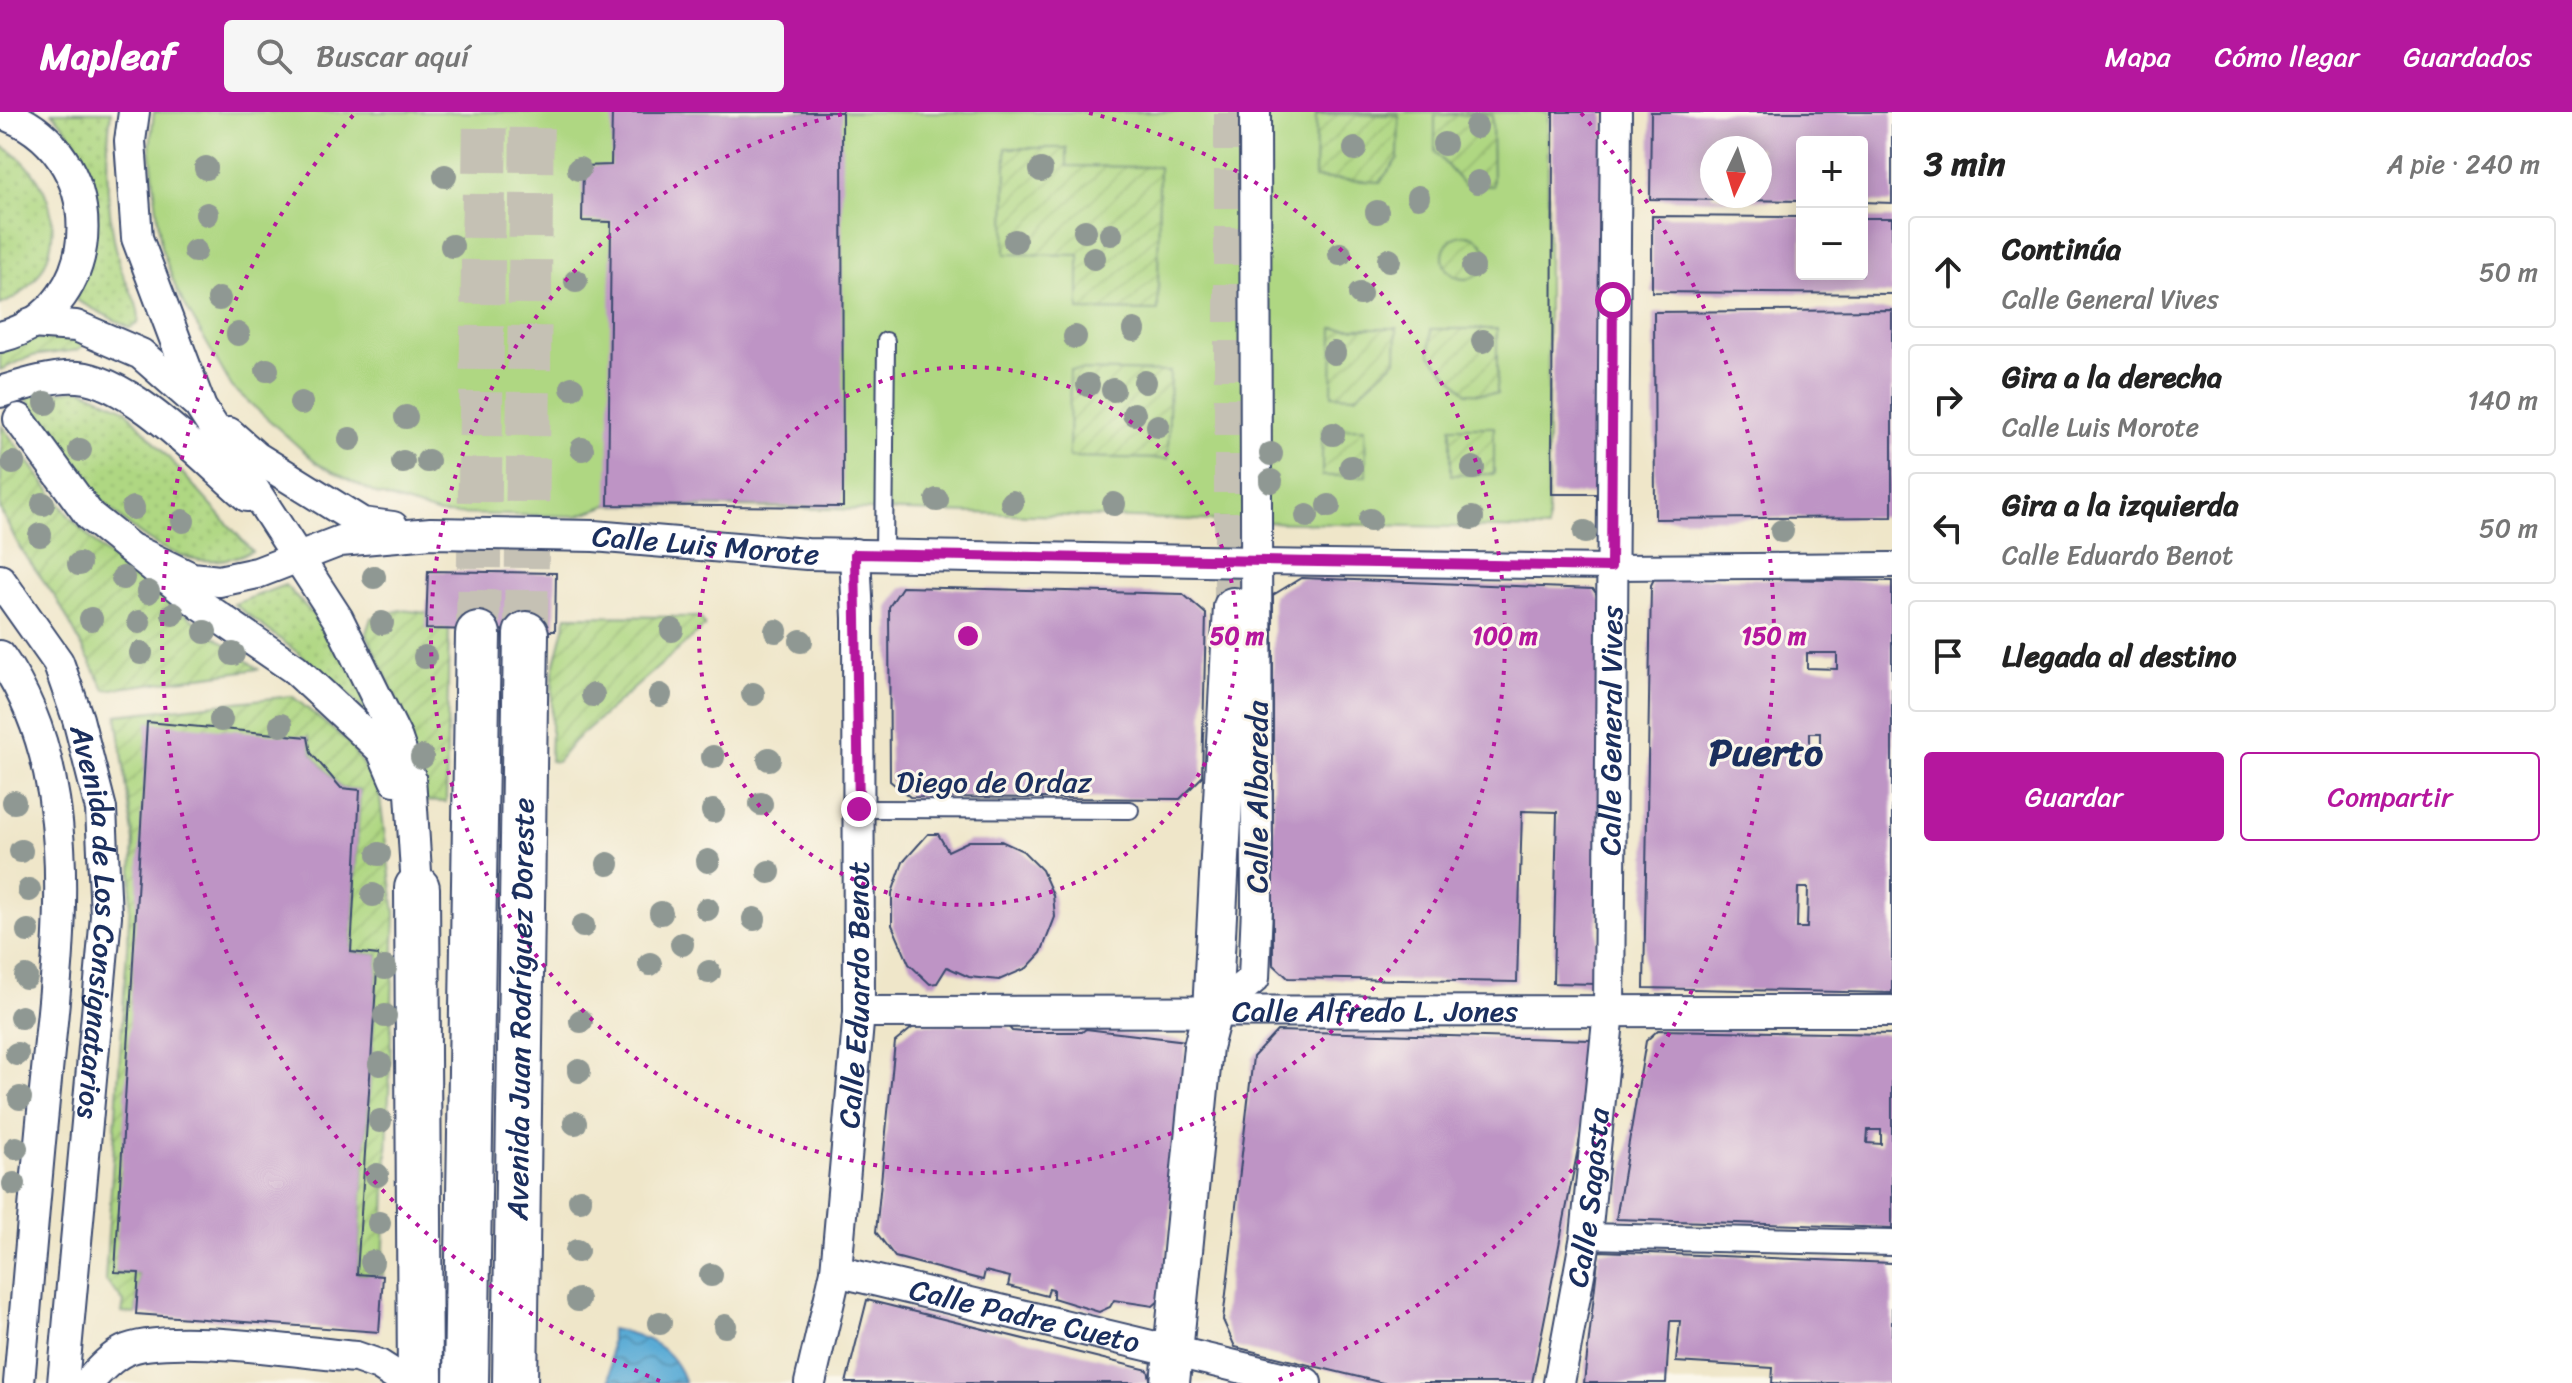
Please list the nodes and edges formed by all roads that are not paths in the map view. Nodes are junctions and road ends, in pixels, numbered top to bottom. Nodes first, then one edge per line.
1 (134, 112) edge
2 (1255, 112) edge
3 (1616, 112) edge
4 (0, 113) edge
5 (31, 323) junction
6 (0, 337) edge
7 (886, 341) dead end
8 (0, 392) edge
9 (201, 408) junction
10 (19, 419) dead end
11 (273, 519) junction
12 (431, 533) junction
13 (340, 541) junction
14 (134, 550) junction
15 (870, 554) junction
16 (299, 555) junction
17 (1257, 562) junction
18 (1892, 565) edge
19 (1611, 567) junction
20 (0, 581) edge
21 (1233, 607) tunnel mouth
22 (478, 634) tunnel mouth
23 (526, 634) tunnel mouth
24 (0, 656) edge
25 (859, 809) junction
26 (1130, 810) dead end
27 (417, 888) junction
28 (1609, 1011) junction
29 (1892, 1011) edge
30 (859, 1012) junction
31 (1212, 1012) junction
32 (1586, 1236) junction
33 (1892, 1243) edge
34 (836, 1271) junction
35 (11, 1338) edge
36 (1171, 1367) edge
37 (19, 1383) edge
38 (63, 1383) edge
39 (88, 1383) edge
40 (407, 1383) edge
41 (420, 1383) edge
42 (466, 1383) edge
43 (515, 1383) edge
44 (810, 1383) edge
45 (1306, 1383) edge
46 (1559, 1383) edge

1 - 9 street
2 - 17 street
3 - 19 street, Calle General Vives
4 - 5 street
5 - 6 street
5 - 9 street
7 - 15 lane
8 - 11 street
9 - 11 street
9 - 12 street
10 - 14 street
11 - 13 street
11 - 16 street
12 - 13 street
12 - 15 street, Calle Luis Morote
13 - 16 street
14 - 16 street
14 - 27 street
15 - 17 street, Calle Luis Morote
15 - 25 street, Calle Eduardo Benot
16 - 27 street
17 - 19 street, Calle Luis Morote
17 - 31 street, Calle Albareda
18 - 19 street, Calle Luis Morote
19 - 28 street, Calle General Vives
20 - 38 street, Avenida de Los Consignatarios
21 - 31 street, Calle Albareda
22 - 42 highway, Avenida Juan Rodríguez Doreste
23 - 43 highway, Avenida Juan Rodríguez Doreste
24 - 35 street, Avenida de Los Consignatarios
25 - 26 lane, Diego de Ordaz
25 - 30 street, Calle Eduardo Benot
27 - 41 highway
28 - 29 street, Calle Alfredo L. Jones
28 - 31 street, Calle Alfredo L. Jones
28 - 32 street, Calle Sagasta
30 - 31 street, Calle Alfredo L. Jones
30 - 34 street, Calle Eduardo Benot
31 - 36 street, Calle Albareda
32 - 33 street
32 - 46 street, Calle Sagasta
34 - 36 street, Calle Padre Cueto
34 - 44 street, Calle Eduardo Benot
35 - 37 street, Avenida de Los Consignatarios
36 - 45 street, Calle Padre Cueto
39 - 40 street

